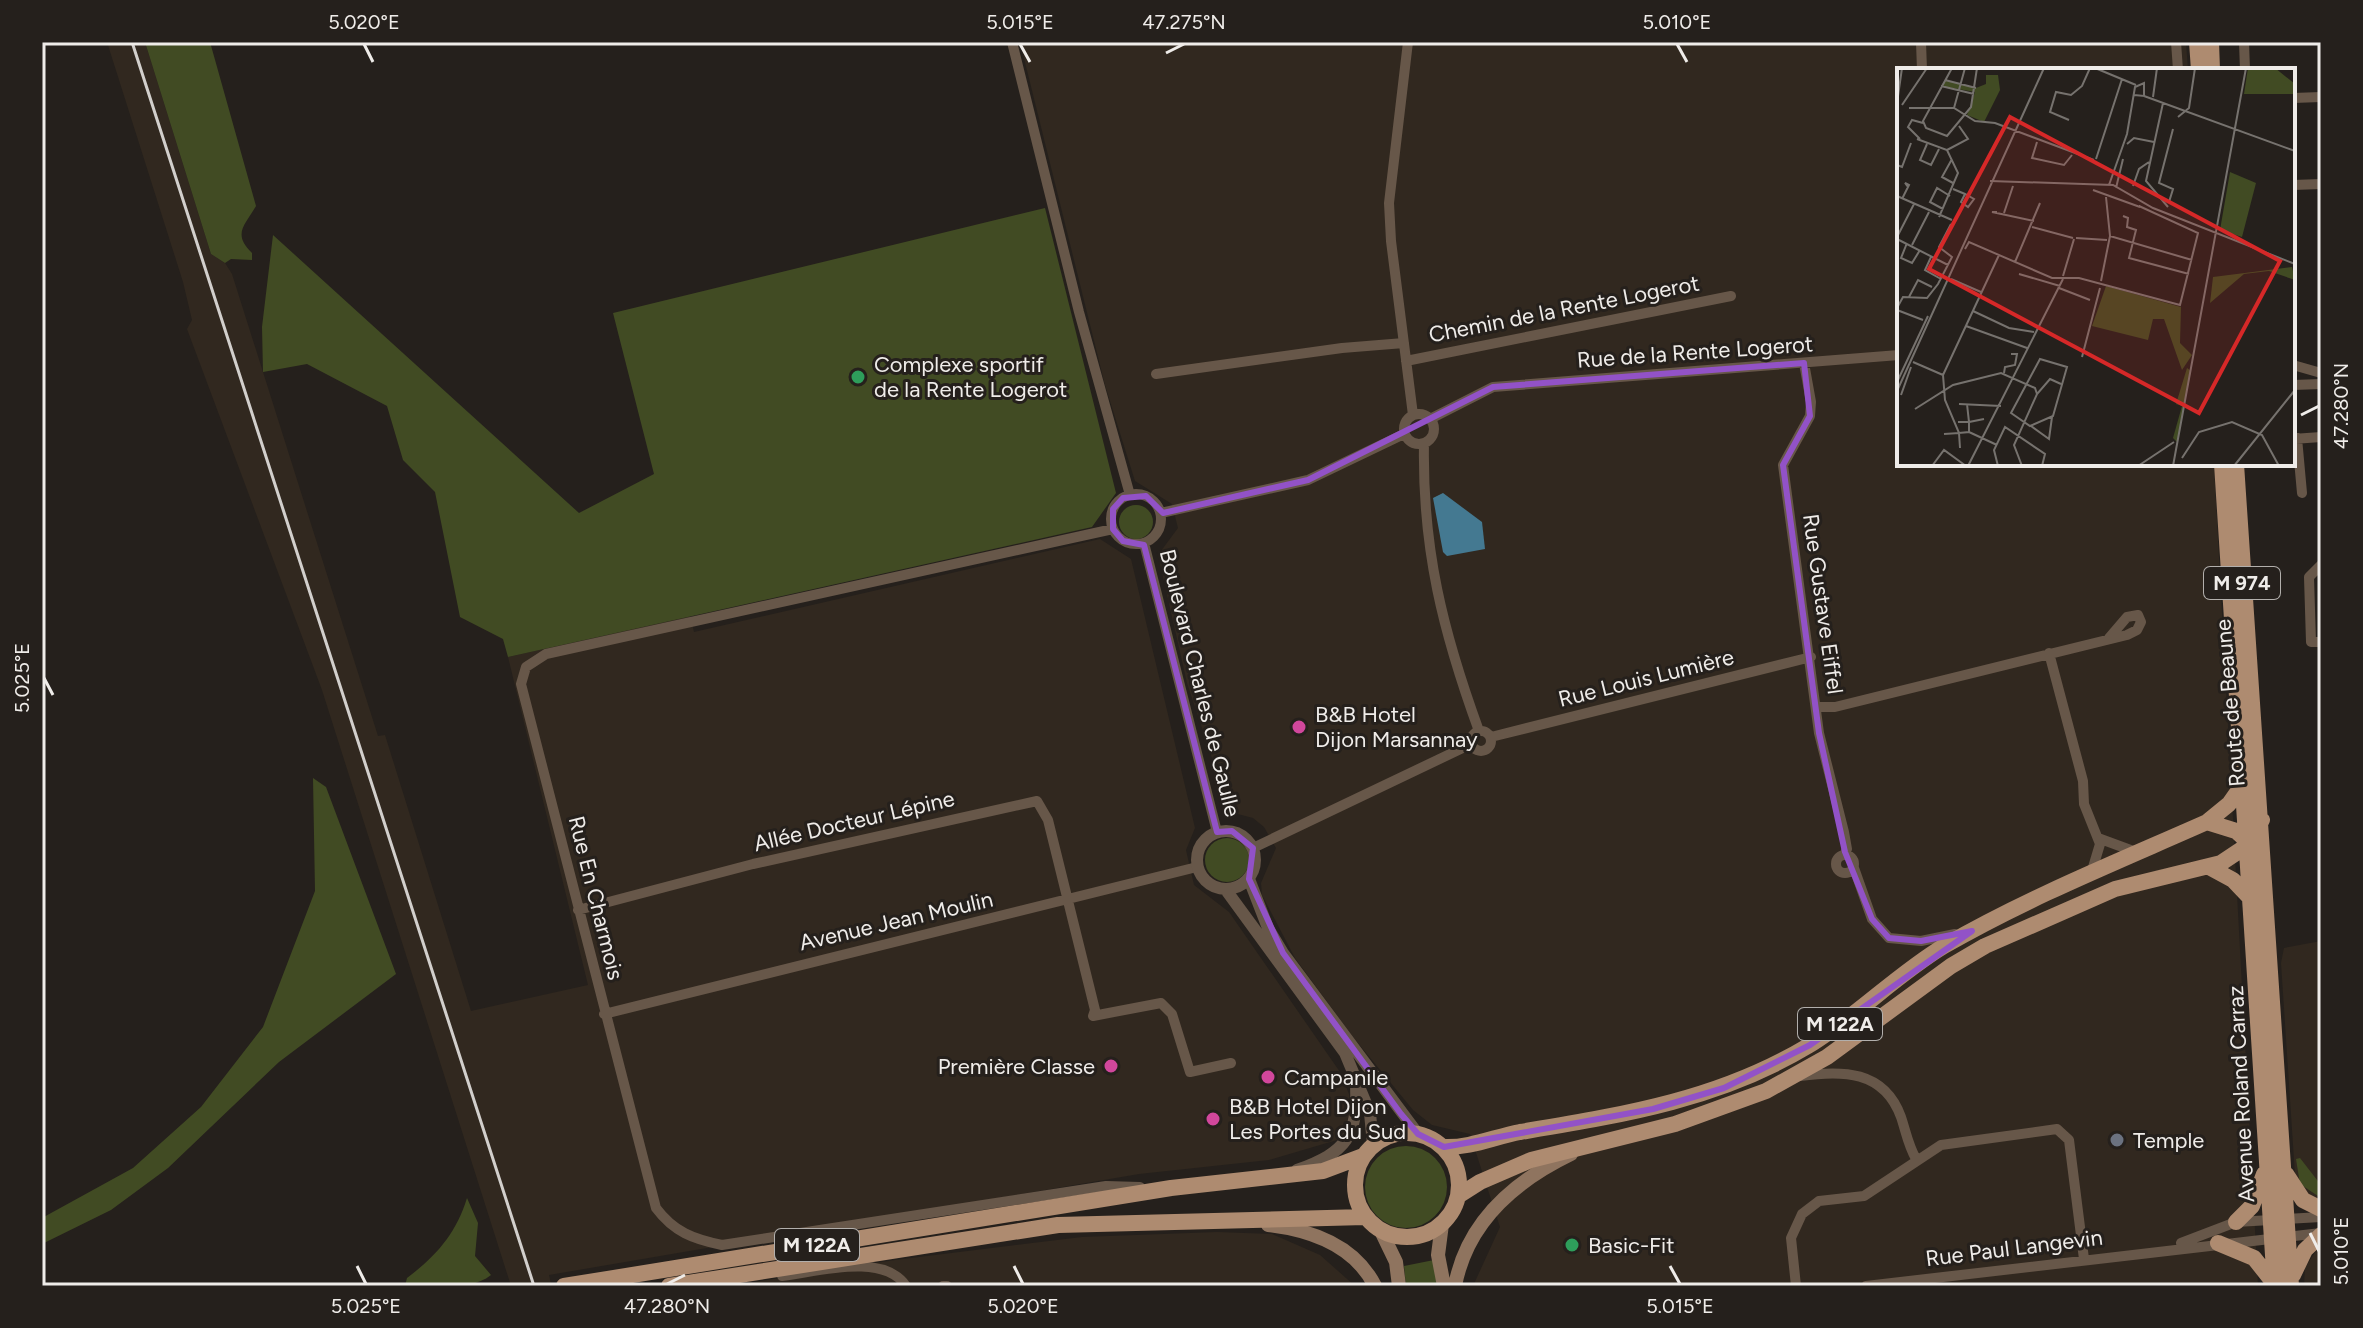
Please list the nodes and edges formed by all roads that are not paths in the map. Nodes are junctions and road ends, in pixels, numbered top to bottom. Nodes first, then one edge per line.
1 (1012, 42) edge
2 (1408, 42) edge
3 (1921, 42) edge
4 (2176, 42) edge
5 (2197, 42) edge
6 (2211, 42) edge
7 (2244, 42) edge
8 (1922, 68) edge
9 (2178, 68) edge
10 (2199, 68) edge
11 (2212, 68) edge
12 (2245, 68) edge
13 (2321, 97) edge
14 (2295, 98) edge
15 (2321, 184) edge
16 (2295, 185) edge
17 (1731, 296) dead end
18 (1404, 343) junction
19 (1897, 355) edge
20 (1406, 361) junction
21 (1804, 363) junction
22 (2295, 366) edge
23 (2321, 373) edge
24 (1156, 374) dead end
25 (2321, 384) edge
26 (2295, 385) edge
27 (1413, 415) junction
28 (1430, 419) junction
29 (1404, 434) junction
30 (2321, 437) edge
31 (2295, 439) edge
32 (1424, 443) junction
33 (2222, 466) edge
34 (2236, 466) edge
35 (2302, 493) dead end
36 (1130, 495) junction
37 (1161, 513) junction
38 (1113, 529) junction
39 (1144, 543) junction
40 (2321, 565) edge
41 (2109, 638) dead end
42 (2321, 642) edge
43 (2049, 653) junction
44 (1811, 657) junction
45 (1818, 707) junction
46 (1479, 731) junction
47 (1491, 737) junction
48 (1471, 744) junction
49 (2243, 784) junction
50 (2262, 820) junction
51 (2207, 822) junction
52 (1217, 832) junction
53 (2098, 838) junction
54 (2247, 841) junction
55 (1253, 848) junction
56 (2138, 853) junction
57 (1844, 855) junction
58 (2264, 859) junction
59 (1197, 867) junction
60 (2209, 867) junction
61 (1854, 868) junction
62 (2091, 874) junction
63 (1249, 879) junction
64 (1226, 890) junction
65 (1070, 900) junction
66 (2252, 900) junction
67 (578, 910) junction
68 (1972, 931) junction
69 (2269, 939) joint
70 (604, 1014) junction
71 (1231, 1063) dead end
72 (1356, 1073) junction
73 (1794, 1077) junction
74 (1418, 1134) junction
75 (1590, 1145) junction
76 (1444, 1147) junction
77 (1368, 1150) junction
78 (1916, 1159) junction
79 (2275, 1167) junction
80 (1274, 1177) junction
81 (1171, 1188) junction
82 (1458, 1196) junction
83 (2321, 1209) edge
84 (1365, 1217) junction
85 (2321, 1217) edge
86 (1224, 1221) junction
87 (2236, 1222) junction
88 (1442, 1224) junction
89 (2279, 1228) junction
90 (1381, 1231) junction
91 (2321, 1234) edge
92 (2218, 1243) junction
93 (2167, 1248) junction
94 (2084, 1259) junction
95 (716, 1278) junction
96 (2286, 1284) edge
97 (564, 1286) edge
98 (669, 1286) edge
99 (906, 1286) edge
100 (1375, 1286) edge
101 (1399, 1286) edge
102 (1444, 1286) edge
103 (1455, 1286) edge
104 (1796, 1286) edge
105 (1866, 1286) edge

1 - 36 street
2 - 18 street
3 - 8 street
4 - 9 street
5 - 10 main road
6 - 11 main road
7 - 12 street
13 - 14 street
15 - 16 street
17 - 20 street, Chemin de la Rente Logerot
18 - 20 street
18 - 24 street
19 - 21 street, Rue de la Rente Logerot
20 - 27 street
21 - 28 street, Rue de la Rente Logerot
21 - 44 street, Rue Gustave Eiffel
22 - 23 street
25 - 26 street
27 - 28 street
27 - 29 street
28 - 32 street
29 - 32 street
29 - 37 street
30 - 31 street
31 - 35 street
32 - 46 street
33 - 49 main road, Route de Beaune / M 974
34 - 50 main road, Route de Beaune / M 974
36 - 37 street
36 - 38 street
37 - 39 street
38 - 39 street
38 - 67 street, Rue En Charmois
39 - 52 street, Boulevard Charles de Gaulle
40 - 42 street
41 - 43 street
43 - 45 street
43 - 53 street
44 - 45 street, Rue Gustave Eiffel
44 - 47 street, Rue Louis Lumière
45 - 57 street, Rue Gustave Eiffel
46 - 47 street
46 - 48 street
47 - 48 street
48 - 55 street
49 - 51 main road, M 122A
49 - 54 main road, Route de Beaune / M 974
50 - 54 main road, M 122A
50 - 58 main road, Route de Beaune / M 974
51 - 54 main road
51 - 56 main road, M 122A
52 - 55 street
52 - 59 street
53 - 56 street
53 - 62 street
54 - 58 main road
54 - 60 main road, M 122A
54 - 66 main road, Route de Beaune / M 974
55 - 63 street
56 - 62 main road, M 122A
57 - 61 street
57 - 61 street
58 - 69 main road, Route de Beaune / M 974
59 - 64 street
59 - 65 street, Avenue Jean Moulin
60 - 66 main road
60 - 73 main road, M 122A
61 - 68 street
62 - 68 main road, M 122A
63 - 64 street
63 - 74 street
64 - 72 street
65 - 67 street, Allée Docteur Lépine
65 - 70 street, Avenue Jean Moulin
65 - 71 street
66 - 79 main road, Avenue Roland Carraz
67 - 70 street, Rue En Charmois
68 - 76 main road, M 122A
69 - 79 main road, Avenue Roland Carraz
70 - 81 street, Rue En Charmois
72 - 77 street
72 - 80 street
73 - 75 main road, M 122A
73 - 78 street
74 - 76 main road
74 - 77 main road
75 - 82 main road, M 122A
75 - 103 main road
76 - 82 main road
77 - 80 main road, M 122A
77 - 84 main road
78 - 94 street
78 - 104 street
79 - 83 main road
79 - 87 main road
79 - 89 main road, Avenue Roland Carraz
80 - 81 main road, M 122A
81 - 97 main road, M 122A
82 - 88 main road
84 - 86 main road, M 122A
84 - 90 main road
85 - 89 street
86 - 95 main road, M 122A
86 - 100 main road
87 - 89 street, Rue Paul Langevin
87 - 93 street, Rue Paul Langevin
88 - 90 main road
88 - 102 main road
89 - 91 street
89 - 92 street, Rue Paul Langevin
89 - 96 main road, Avenue Roland Carraz
90 - 101 main road
91 - 96 main road
92 - 93 street, Rue Paul Langevin
92 - 96 main road
93 - 94 street, Rue Paul Langevin
94 - 105 street, Rue Paul Langevin
95 - 98 main road, M 122A
95 - 99 street

